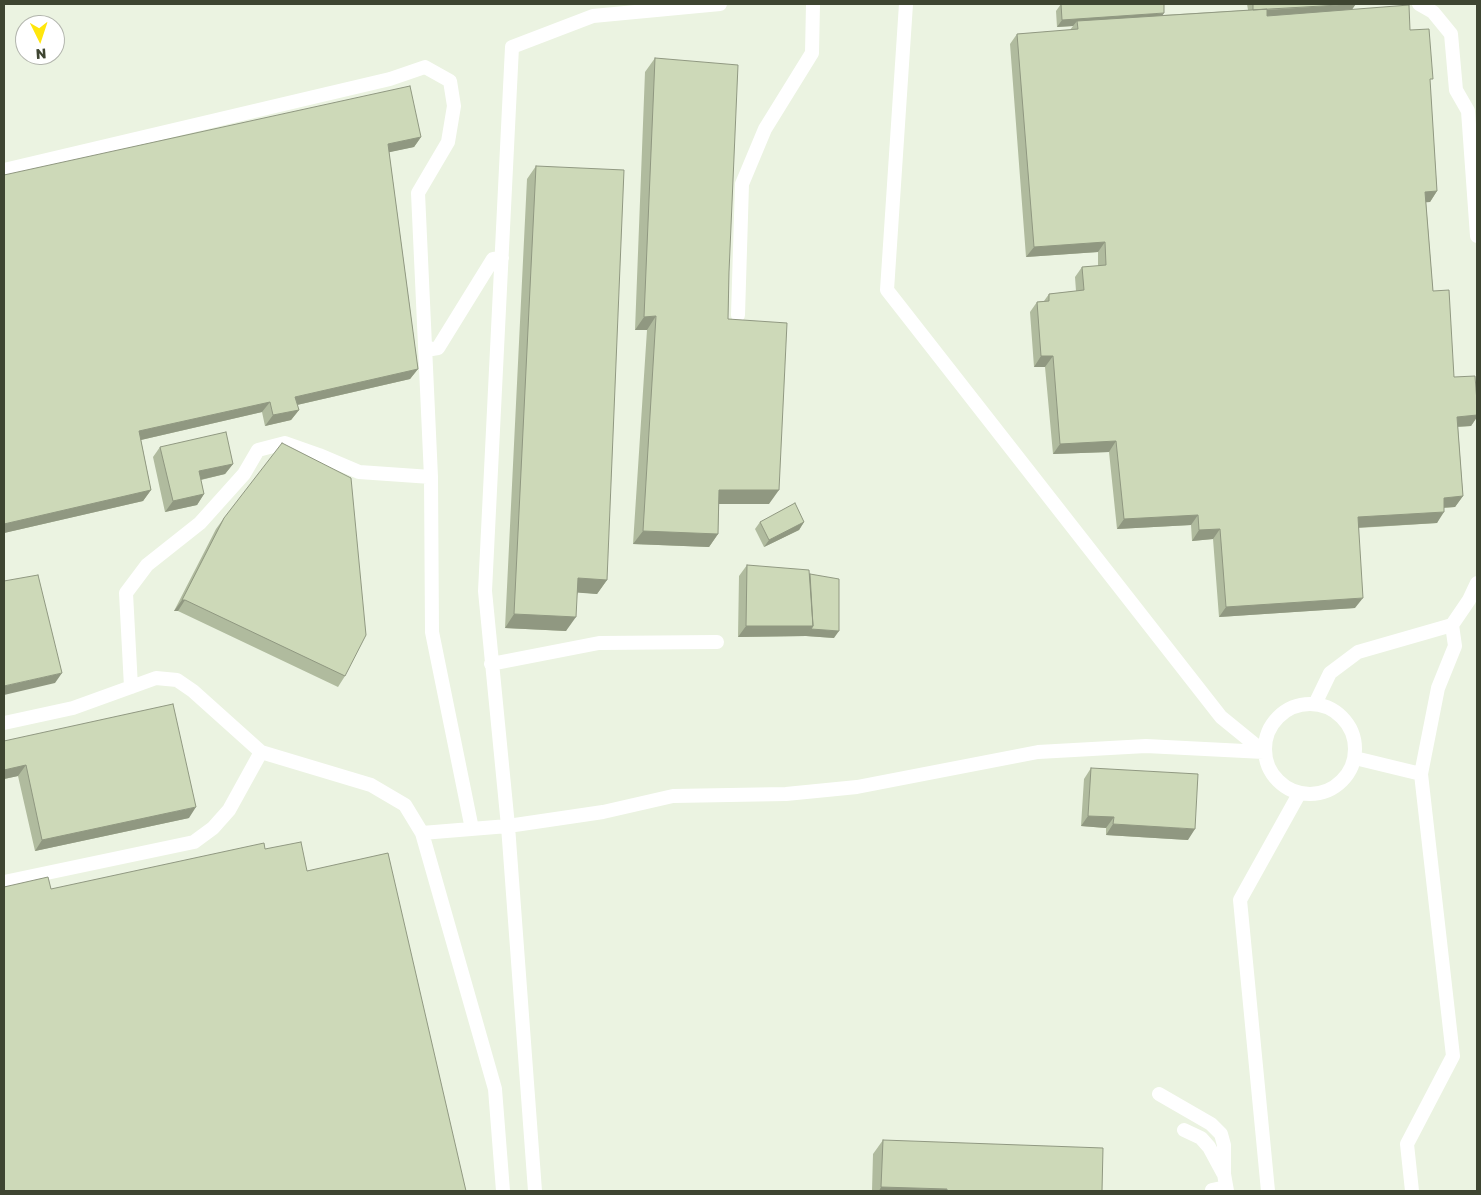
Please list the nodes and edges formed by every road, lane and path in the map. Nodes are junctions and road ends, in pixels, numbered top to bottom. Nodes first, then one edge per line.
1 (720, 4) edge
2 (813, 4) edge
3 (906, 4) edge
4 (1419, 4) edge
5 (4, 170) edge
6 (1475, 183) edge
7 (1477, 236) edge
8 (502, 258) junction
9 (738, 315) dead end
10 (426, 350) junction
11 (431, 477) junction
12 (1477, 583) edge
13 (1452, 625) junction
14 (717, 642) dead end
15 (491, 664) junction
16 (131, 687) junction
17 (1315, 704) junction
18 (4, 723) edge
19 (261, 752) junction
20 (1264, 752) junction
21 (1355, 758) junction
22 (1421, 774) junction
23 (1300, 794) junction
24 (508, 826) junction
25 (472, 829) junction
26 (422, 833) junction
27 (4, 882) edge
28 (1159, 1094) dead end
29 (1184, 1130) dead end
30 (1226, 1184) edge
31 (1212, 1190) dead end
32 (503, 1191) edge
33 (535, 1191) edge
34 (1268, 1191) edge
35 (1412, 1191) edge

1 - 8 lane
2 - 9 lane
3 - 20 lane
4 - 6 lane
5 - 10 lane
6 - 7 lane
8 - 10 lane
8 - 15 lane
10 - 11 lane
11 - 16 lane
11 - 25 lane
12 - 13 lane
13 - 17 lane
13 - 22 lane
14 - 15 lane
15 - 24 lane
16 - 18 lane
16 - 19 lane
17 - 20 lane
17 - 21 lane
19 - 26 lane
19 - 27 lane
20 - 23 lane
20 - 24 lane
21 - 22 lane
21 - 23 lane
22 - 35 lane
23 - 34 lane
24 - 25 lane
24 - 33 lane
25 - 26 lane
26 - 32 lane
28 - 30 lane
29 - 30 lane
30 - 31 lane

